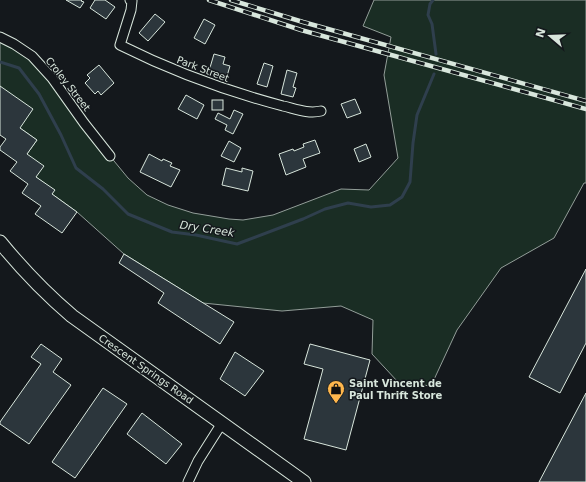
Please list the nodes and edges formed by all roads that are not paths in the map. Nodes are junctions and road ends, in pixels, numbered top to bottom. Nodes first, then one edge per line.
1 (131, 2) edge
2 (0, 37) edge
3 (322, 112) dead end
4 (110, 156) dead end
5 (0, 242) edge
6 (222, 423) junction
7 (188, 482) edge
8 (304, 482) edge

1 - 3 street, Park Street
2 - 4 street, Croley Street
5 - 6 main road, Crescent Springs Road
6 - 7 street
6 - 8 main road, Crescent Springs Road

